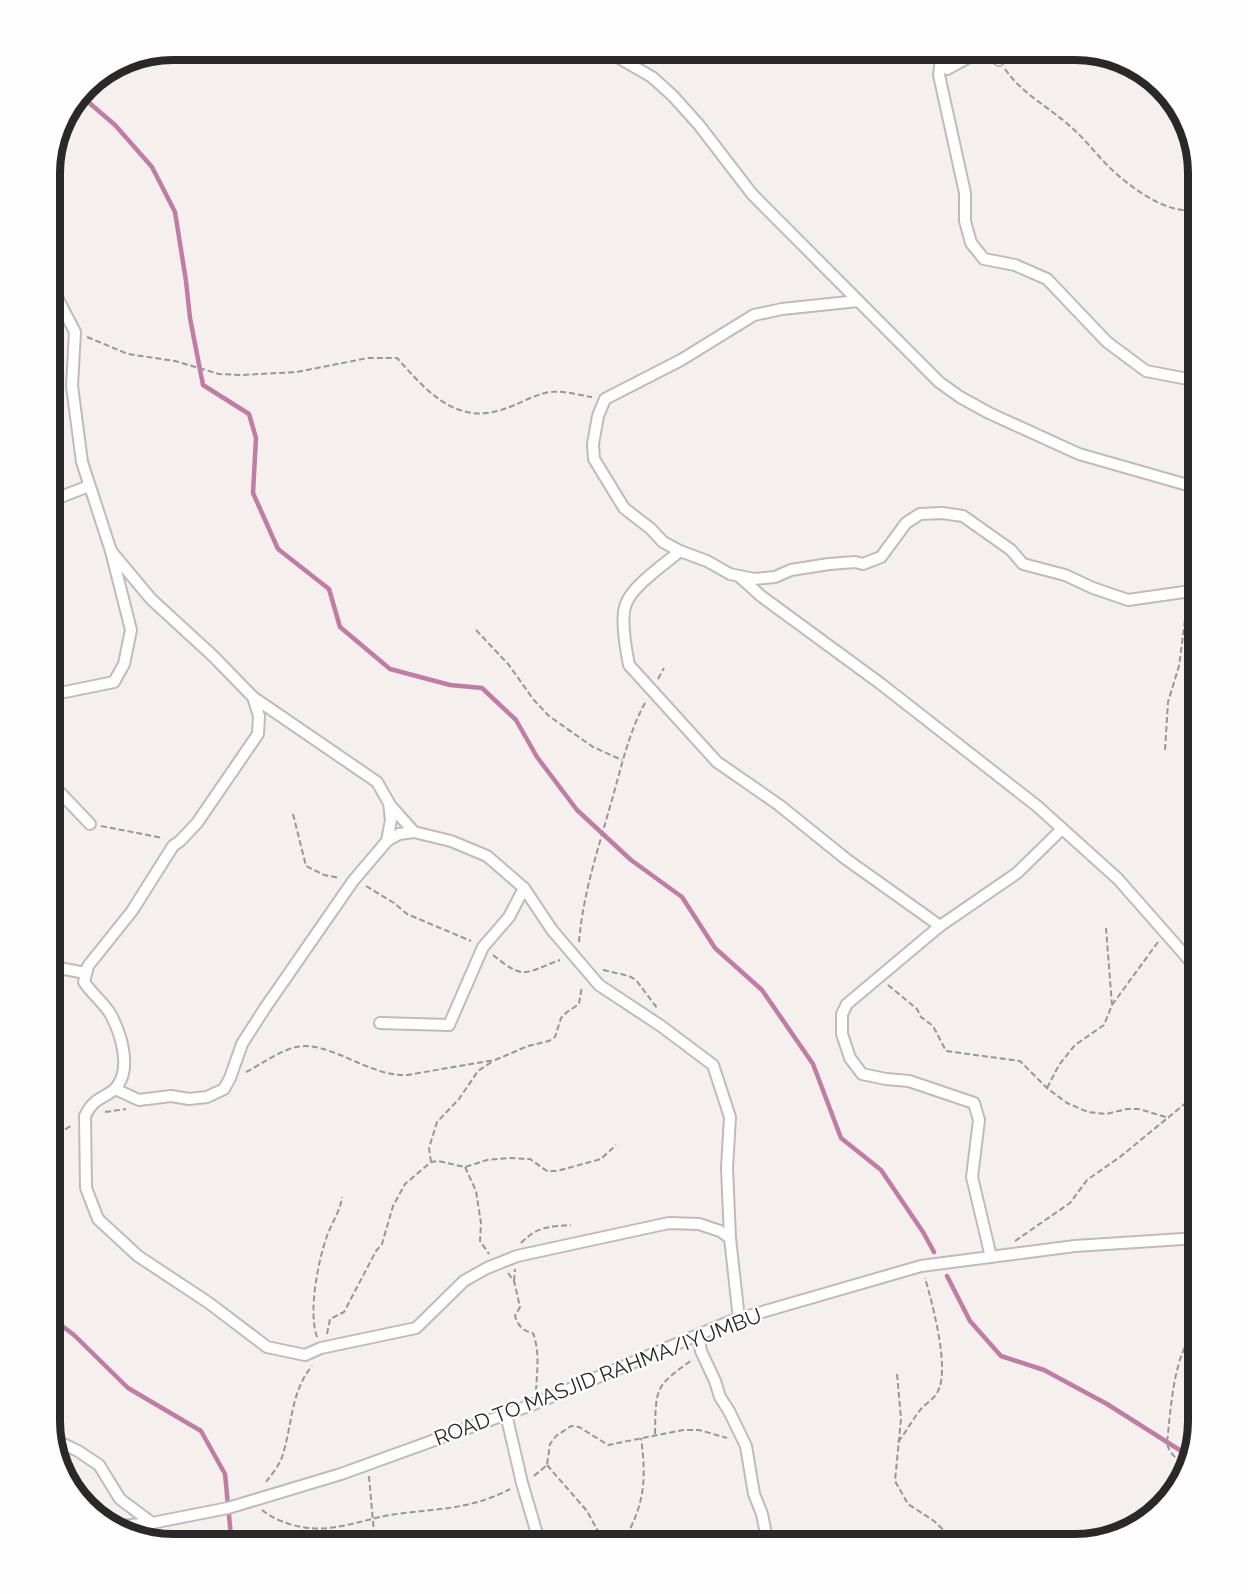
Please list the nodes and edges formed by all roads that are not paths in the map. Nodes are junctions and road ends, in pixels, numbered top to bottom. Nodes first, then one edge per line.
1 (622, 60) edge
2 (940, 60) edge
3 (943, 60) edge
4 (964, 60) edge
5 (858, 301) junction
6 (60, 303) edge
7 (1188, 379) edge
8 (1188, 485) edge
9 (89, 486) junction
10 (60, 497) edge
11 (111, 551) junction
12 (680, 551) junction
13 (739, 576) junction
14 (1188, 588) edge
15 (60, 693) edge
16 (253, 697) junction
17 (60, 792) edge
18 (389, 803) junction
19 (90, 824) road end
20 (1062, 829) junction
21 (414, 832) junction
22 (387, 841) junction
23 (524, 888) junction
24 (940, 926) junction
25 (1188, 959) edge
26 (60, 967) edge
27 (86, 973) junction
28 (380, 1023) dead end
29 (115, 1089) junction
30 (730, 1238) junction
31 (1188, 1239) edge
32 (991, 1257) junction
33 (739, 1319) junction
34 (698, 1336) junction
35 (506, 1414) junction
36 (63, 1444) edge
37 (152, 1523) junction
38 (130, 1525) edge
39 (537, 1534) edge
40 (766, 1534) edge

1 - 5 street
2 - 7 street
3 - 4 street
5 - 8 street
5 - 12 street
6 - 9 street
9 - 10 street
9 - 11 street
11 - 15 street
11 - 16 street
12 - 13 street
12 - 24 street
13 - 14 street
13 - 20 street
16 - 18 street
16 - 27 street
17 - 19 street
18 - 21 street
18 - 22 street
20 - 24 street
20 - 25 street
21 - 22 street
21 - 23 street
22 - 29 street
23 - 28 street
23 - 30 street
24 - 32 street
26 - 27 street
27 - 29 street
29 - 30 street
30 - 33 street
31 - 32 street, ROAD TO MASJID RAHMA/IYUMBU
32 - 33 street, ROAD TO MASJID RAHMA/IYUMBU
33 - 34 street, ROAD TO MASJID RAHMA/IYUMBU
34 - 35 street, ROAD TO MASJID RAHMA/IYUMBU
34 - 40 street
35 - 37 street, ROAD TO MASJID RAHMA/IYUMBU
35 - 39 street
36 - 37 street
37 - 38 street, ROAD TO MASJID RAHMA/IYUMBU

